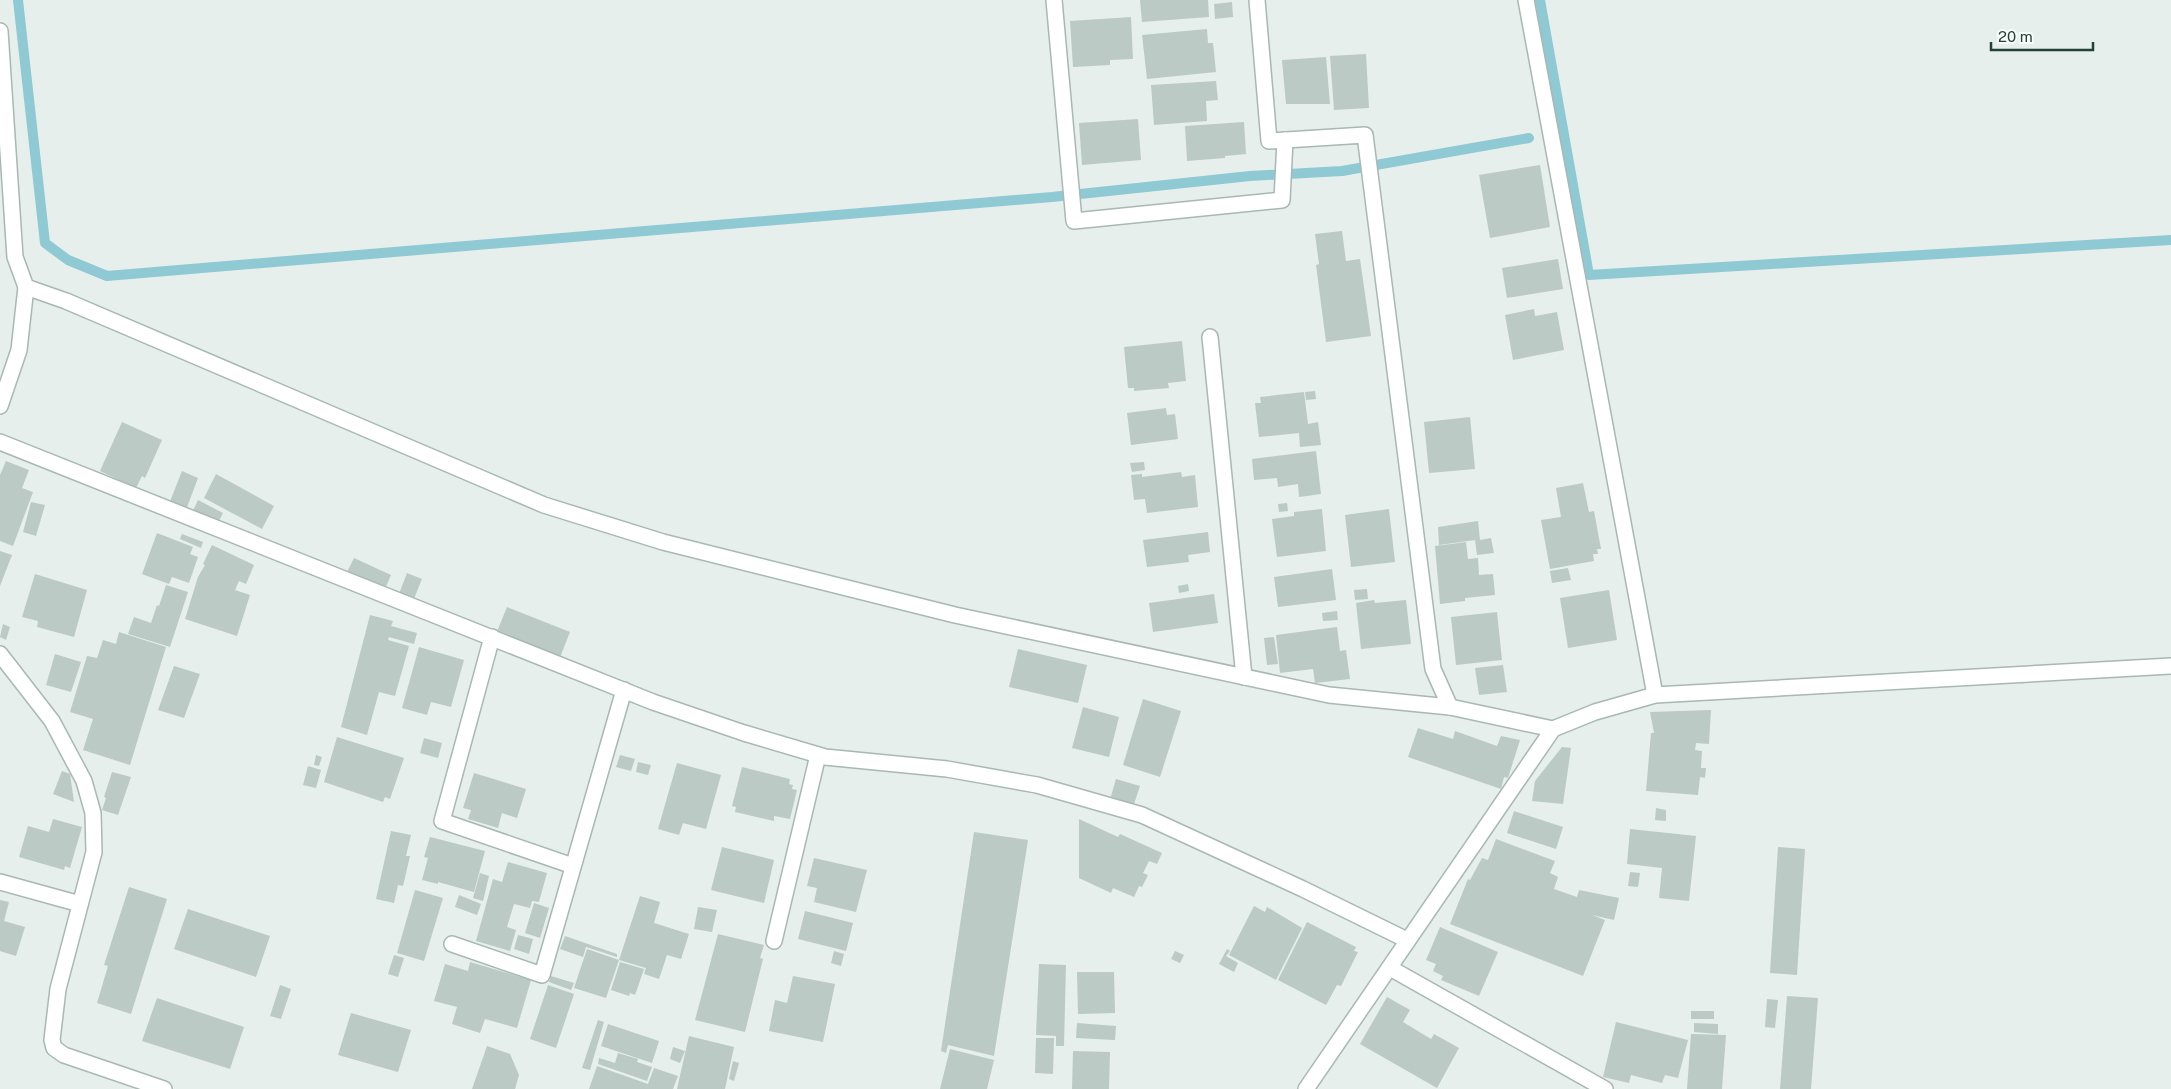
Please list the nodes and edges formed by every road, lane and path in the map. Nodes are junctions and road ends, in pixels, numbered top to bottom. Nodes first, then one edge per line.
1 (1054, 0) edge
2 (1257, 0) edge
3 (1526, 0) edge
4 (0, 31) edge
5 (1285, 140) junction
6 (26, 287) junction
7 (1210, 337) dead end
8 (0, 406) edge
9 (0, 442) edge
10 (492, 637) junction
11 (0, 654) edge
12 (2171, 666) edge
13 (1244, 677) junction
14 (624, 690) junction
15 (1655, 695) junction
16 (1450, 707) junction
17 (1553, 729) junction
18 (818, 755) junction
19 (573, 866) junction
20 (0, 882) edge
21 (80, 904) junction
22 (1407, 940) junction
23 (774, 942) dead end
24 (452, 944) dead end
25 (1390, 968) junction
26 (164, 1089) edge
27 (1306, 1089) edge
28 (1605, 1089) edge

1 - 5 street
2 - 5 street
3 - 15 street
4 - 6 street
5 - 16 street
6 - 8 street
6 - 13 street
7 - 13 street
9 - 10 street
10 - 14 street
10 - 19 street
11 - 21 street
12 - 15 street
13 - 16 street
14 - 18 street
14 - 19 street
15 - 17 street
16 - 17 street
17 - 22 street
18 - 22 street
18 - 23 street
19 - 24 street
20 - 21 street
21 - 26 street
22 - 25 street
25 - 27 street
25 - 28 street

